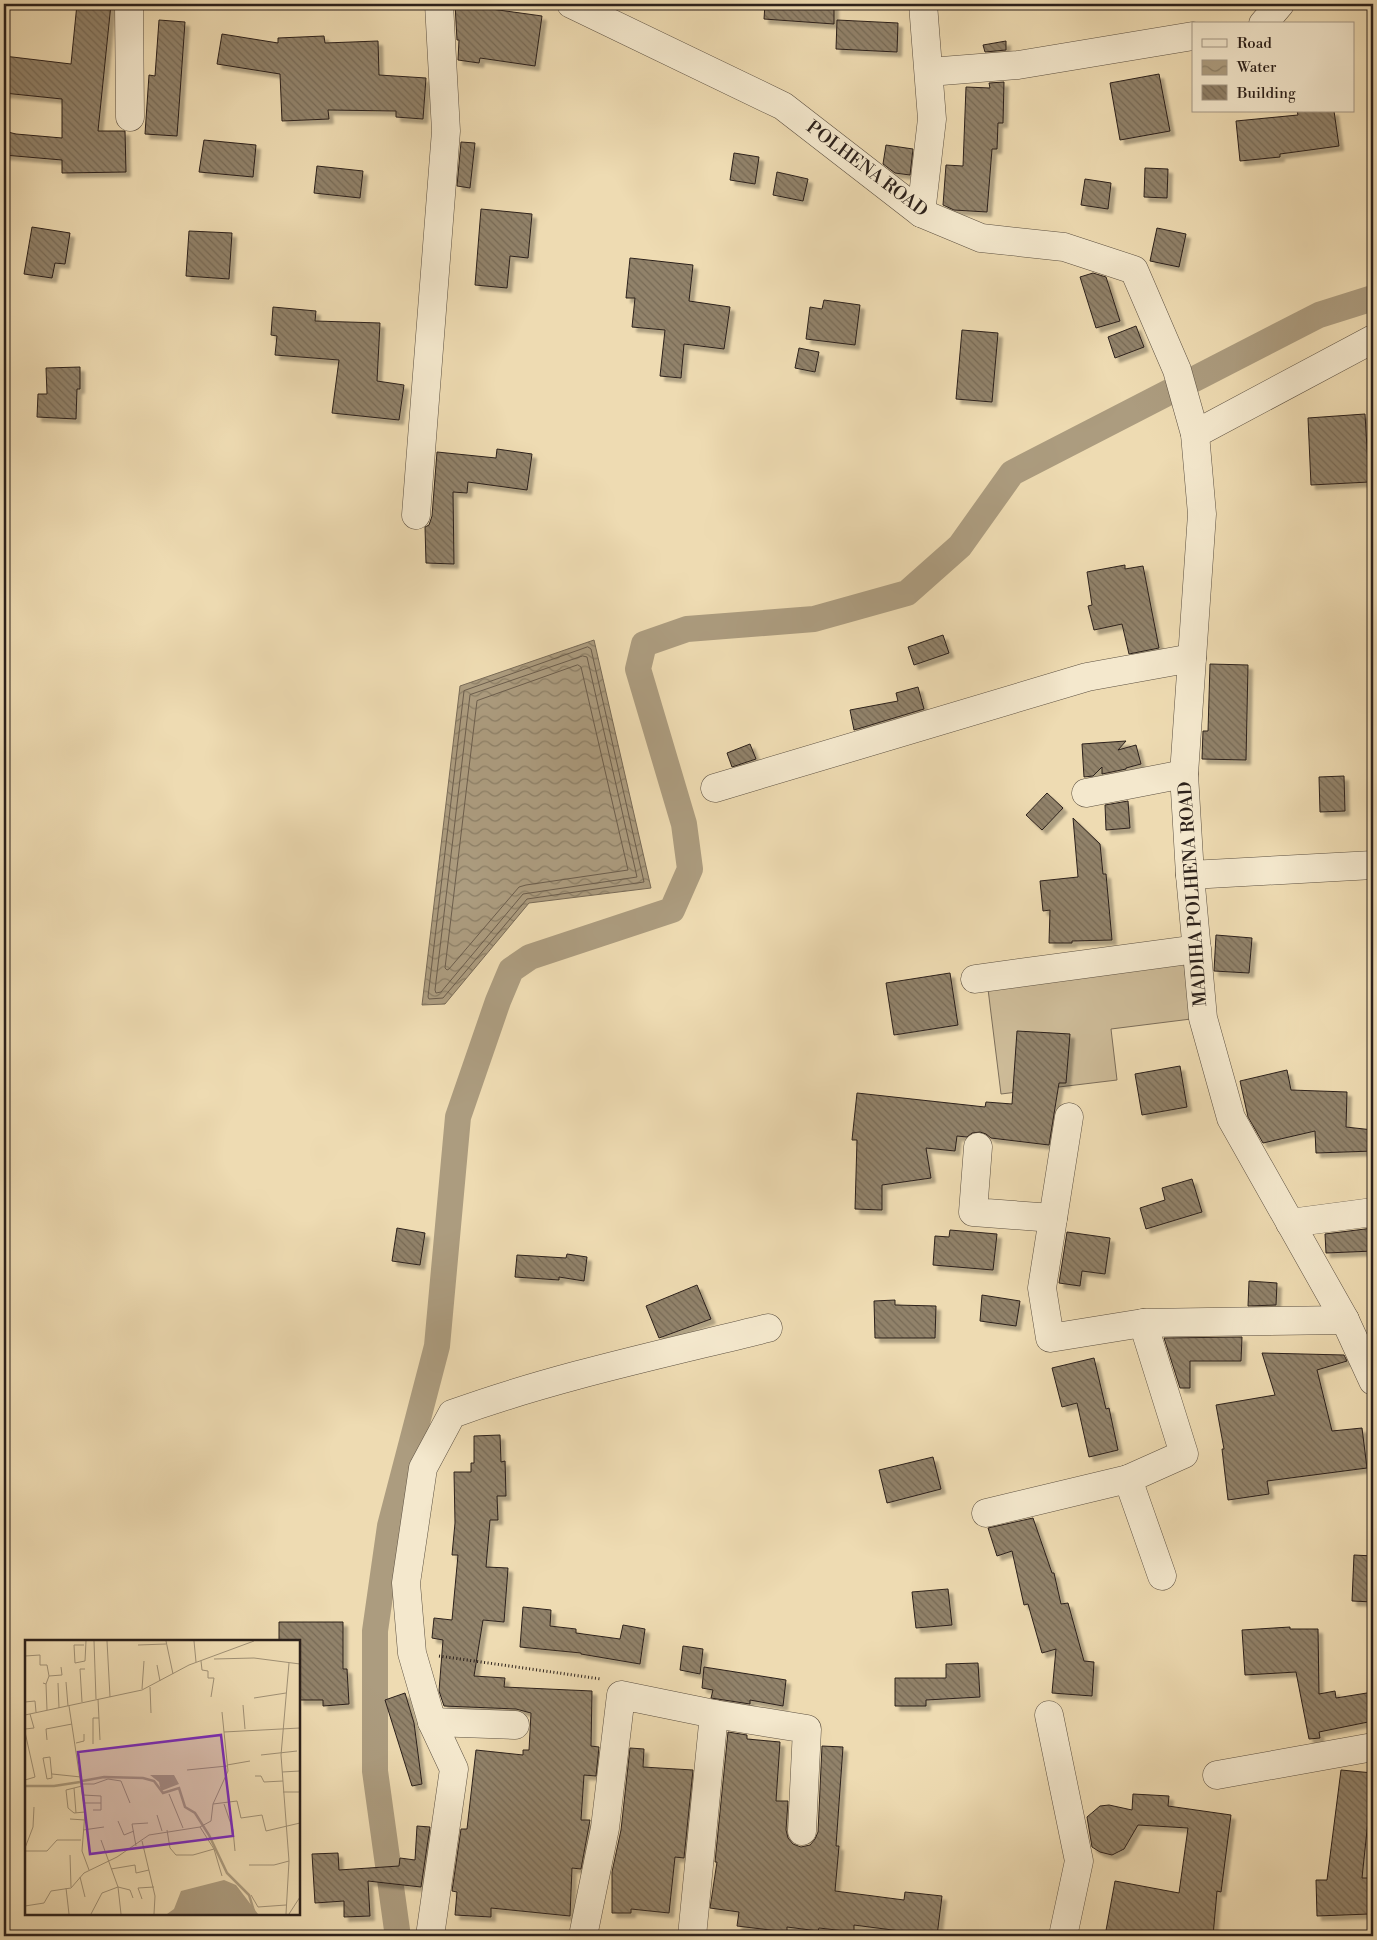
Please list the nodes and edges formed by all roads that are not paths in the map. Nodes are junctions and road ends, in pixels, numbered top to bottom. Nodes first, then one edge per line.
1 (129, 4) edge
2 (439, 4) edge
3 (572, 4) edge
4 (922, 4) edge
5 (1280, 4) edge
6 (1265, 22) edge
7 (1192, 36) edge
8 (929, 72) junction
9 (130, 117) dead end
10 (921, 213) junction
11 (1373, 339) edge
12 (1177, 370) joint
13 (1192, 423) junction
14 (416, 515) dead end
15 (1192, 658) junction
16 (1184, 774) junction
17 (715, 788) dead end
18 (1086, 793) dead end
19 (1373, 865) edge
20 (1190, 875) junction
21 (1197, 949) junction
22 (975, 978) dead end
23 (1069, 1116) dead end
24 (978, 1147) dead end
25 (1373, 1212) edge
26 (1053, 1218) junction
27 (1290, 1223) junction
28 (1345, 1320) junction
29 (1143, 1323) junction
30 (768, 1328) dead end
31 (1373, 1382) edge
32 (1128, 1479) junction
33 (986, 1513) dead end
34 (1162, 1576) dead end
35 (714, 1714) junction
36 (1049, 1715) dead end
37 (432, 1722) junction
38 (515, 1725) dead end
39 (1373, 1748) edge
40 (1217, 1775) dead end
41 (802, 1831) dead end
42 (430, 1936) edge
43 (583, 1936) edge
44 (692, 1936) edge
45 (1063, 1936) edge

1 - 9 street
2 - 14 street
3 - 10 street, POLHENA ROAD
4 - 8 street
5 - 6 street
7 - 8 street
8 - 10 street
10 - 12 street, POLHENA ROAD
11 - 13 street
12 - 13 street, MADIHA POLHENA ROAD
13 - 15 street, MADIHA POLHENA ROAD
15 - 16 street, MADIHA POLHENA ROAD
15 - 17 street
16 - 18 street
16 - 20 street, MADIHA POLHENA ROAD
19 - 20 street
20 - 21 street, MADIHA POLHENA ROAD
21 - 22 street
21 - 27 street, MADIHA POLHENA ROAD
23 - 26 street
24 - 26 street
25 - 27 street
26 - 29 street
27 - 28 street, MADIHA POLHENA ROAD
28 - 29 street
28 - 31 street, MADIHA POLHENA ROAD
29 - 32 street
30 - 37 street
32 - 33 street
32 - 34 street
35 - 41 street
35 - 43 street
35 - 44 street
36 - 45 street
37 - 38 street
37 - 42 street
39 - 40 street

